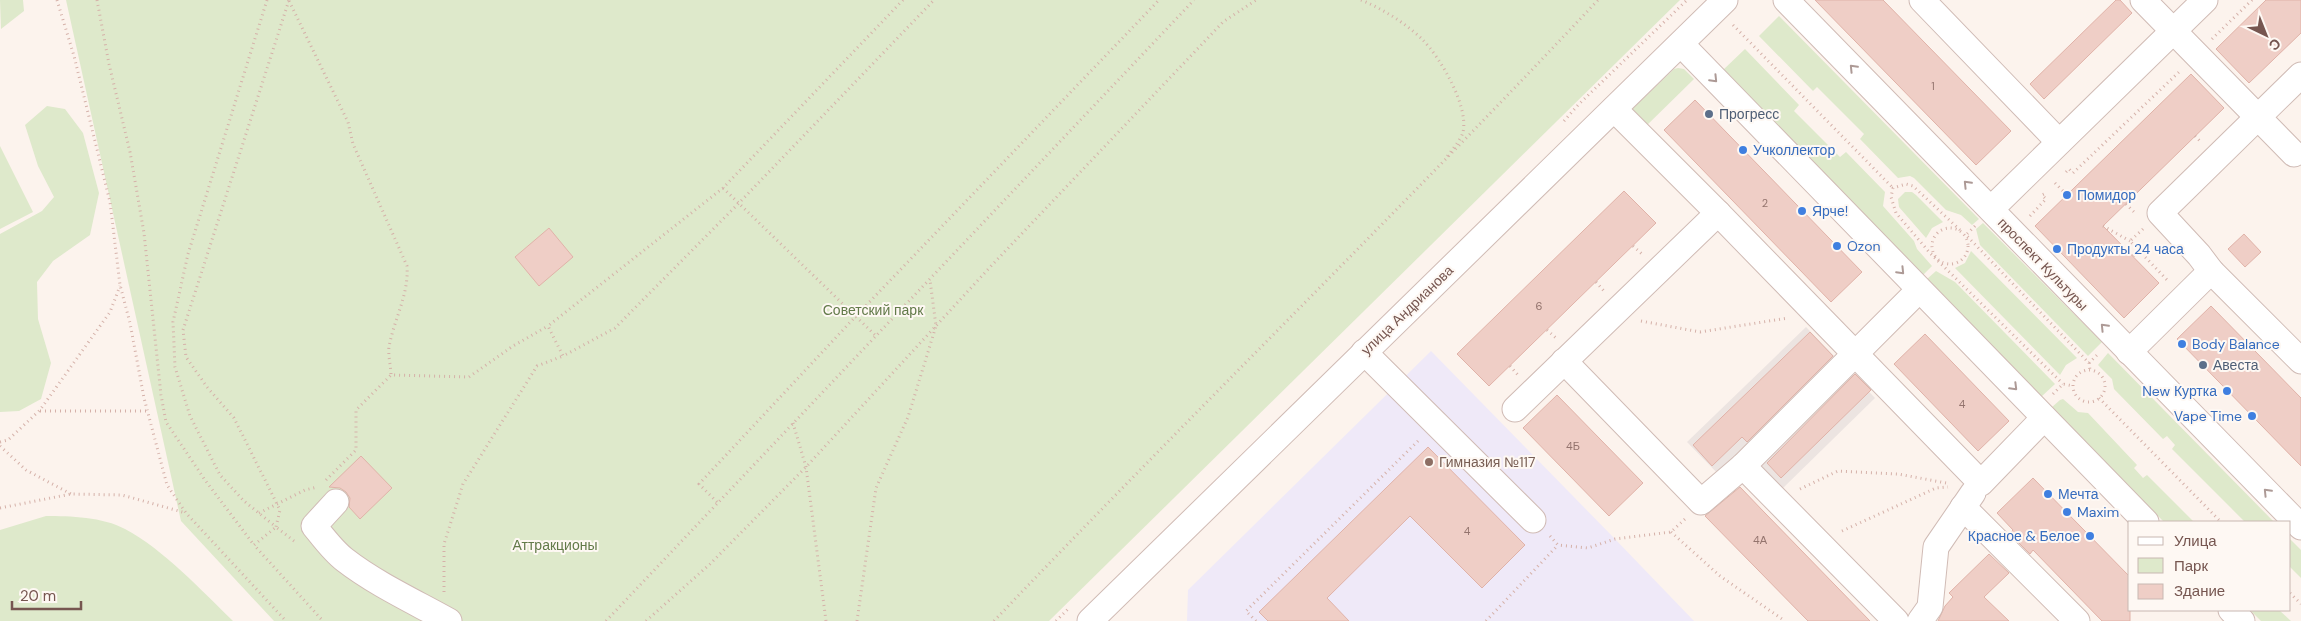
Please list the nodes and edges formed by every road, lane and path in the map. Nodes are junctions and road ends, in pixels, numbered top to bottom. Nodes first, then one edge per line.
1 (57, 0) edge
2 (97, 0) edge
3 (267, 0) edge
4 (903, 0) edge
5 (934, 0) edge
6 (1159, 0) edge
7 (1194, 0) edge
8 (1256, 0) edge
9 (1361, 0) edge
10 (1598, 0) edge
11 (1786, 0) edge
12 (2143, 0) edge
13 (2205, 0) edge
14 (2252, 0) edge
15 (1929, 2) edge
16 (1721, 4) edge
17 (2174, 30) junction
18 (1681, 44) junction
19 (2197, 54) junction
20 (2301, 75) edge
21 (1614, 109) junction
22 (2259, 117) junction
23 (2059, 142) junction
24 (2294, 154) dead end
25 (1442, 165) junction
26 (2055, 183) junction
27 (723, 188) junction
28 (1893, 188) junction
29 (2067, 195) dead end
30 (739, 203) junction
31 (1990, 209) junction
32 (1718, 213) junction
33 (2160, 213) junction
34 (2029, 218) dead end
35 (2103, 226) dead end
36 (1960, 230) junction
37 (1966, 235) junction
38 (2130, 242) junction
39 (2138, 250) junction
40 (2133, 256) dead end
41 (1938, 259) junction
42 (2211, 271) junction
43 (930, 280) junction
44 (120, 285) junction
45 (1919, 290) junction
46 (2184, 298) junction
47 (1816, 314) junction
48 (1611, 315) junction
49 (856, 316) junction
50 (548, 326) junction
51 (936, 326) junction
52 (876, 336) junction
53 (2102, 350) dead end
54 (1364, 352) junction
55 (2129, 352) junction
56 (1854, 354) junction
57 (564, 356) junction
58 (1564, 360) junction
59 (2301, 361) edge
60 (2089, 363) junction
61 (2090, 370) junction
62 (391, 375) junction
63 (2063, 384) junction
64 (2073, 386) junction
65 (2100, 398) junction
66 (2047, 407) junction
67 (1515, 408) dead end
68 (40, 410) junction
69 (147, 411) junction
70 (793, 423) junction
71 (1435, 424) junction
72 (0, 442) edge
73 (0, 446) edge
74 (1743, 466) junction
75 (806, 467) junction
76 (1980, 483) junction
77 (327, 490) junction
78 (71, 494) junction
79 (1778, 500) junction
80 (717, 502) junction
81 (1701, 502) junction
82 (277, 504) junction
83 (1963, 507) junction
84 (0, 508) edge
85 (186, 513) junction
86 (259, 513) junction
87 (1534, 520) dead end
88 (2145, 521) edge
89 (2220, 521) edge
90 (276, 527) junction
91 (2301, 527) edge
92 (1671, 532) junction
93 (1819, 542) junction
94 (298, 544) dead end
95 (254, 545) junction
96 (2291, 594) edge
97 (446, 596) dead end
98 (2301, 604) edge
99 (2232, 611) edge
100 (286, 621) edge
101 (323, 621) edge
102 (449, 621) edge
103 (606, 621) edge
104 (646, 621) edge
105 (826, 621) edge
106 (857, 621) edge
107 (994, 621) edge
108 (1090, 621) edge
109 (1256, 621) edge
110 (1486, 621) edge
111 (1785, 621) edge
112 (1896, 621) edge
113 (1920, 621) edge
114 (2077, 621) edge
115 (2242, 621) edge

1 - 44 path
2 - 95 path
3 - 86 path
4 - 27 path
5 - 30 path
6 - 49 path
7 - 43 path
8 - 51 path
9 - 25 path
10 - 25 path
31 -> 11 street, проспект Культуры
12 - 17 street
13 - 17 street
14 - 19 path
15 - 23 street
16 - 18 street, улица Андрианова
16 - 28 path
17 - 19 street
17 - 23 street
18 - 21 street, улица Андрианова
18 -> 45 street
19 - 22 street
19 - 26 path
20 - 22 street
21 - 32 street
21 - 54 street, улица Андрианова
22 - 24 street
22 - 33 street
23 - 31 street
25 - 107 path
26 - 29 path
26 - 34 path
27 - 30 path
27 - 50 path
28 - 36 path
28 - 41 path
30 - 49 path
30 - 57 path
55 -> 31 street, проспект Культуры
32 - 47 street
32 - 48 street
33 - 38 path
33 - 42 street
35 - 38 path
36 - 37 path
36 - 41 path
37 - 41 path
37 - 60 path
38 - 39 path
39 - 40 path
39 - 46 path
41 - 63 path
42 - 46 street
42 - 59 street
43 - 51 path
43 - 52 path
44 - 68 path
44 - 69 path
45 - 56 street
45 -> 66 street
46 - 55 street
47 - 48 path
47 - 56 street
48 - 58 street
49 - 52 path
49 - 80 path
50 - 57 path
50 - 62 path
51 - 75 path
51 - 106 path
52 - 70 path
53 - 60 path
54 - 71 street
54 - 108 street, улица Андрианова
91 -> 55 street, проспект Культуры
56 - 74 street
56 - 76 street
57 - 97 path
58 - 67 street
58 - 81 street
60 - 61 path
61 - 64 path
61 - 65 path
62 - 77 path
62 - 82 path
63 - 64 path
63 - 66 path
64 - 65 path
65 - 89 path
66 - 76 street
66 - 88 street
68 - 69 path
68 - 72 path
69 - 85 path
70 - 75 path
70 - 80 path
71 - 87 street
71 - 109 path
73 - 78 path
74 - 79 street
74 - 81 street
75 - 104 path
75 - 105 path
76 - 83 street
77 - 82 path
77 - 102 street
78 - 84 path
78 - 85 path
79 - 93 street
79 - 93 path
80 - 103 path
81 - 92 path
82 - 86 path
82 - 90 path
83 - 113 street
83 - 114 street
85 - 100 path
86 - 90 path
90 - 94 path
90 - 95 path
92 - 110 path
92 - 111 path
93 - 112 street
95 - 101 path
96 - 98 path
99 - 115 street

